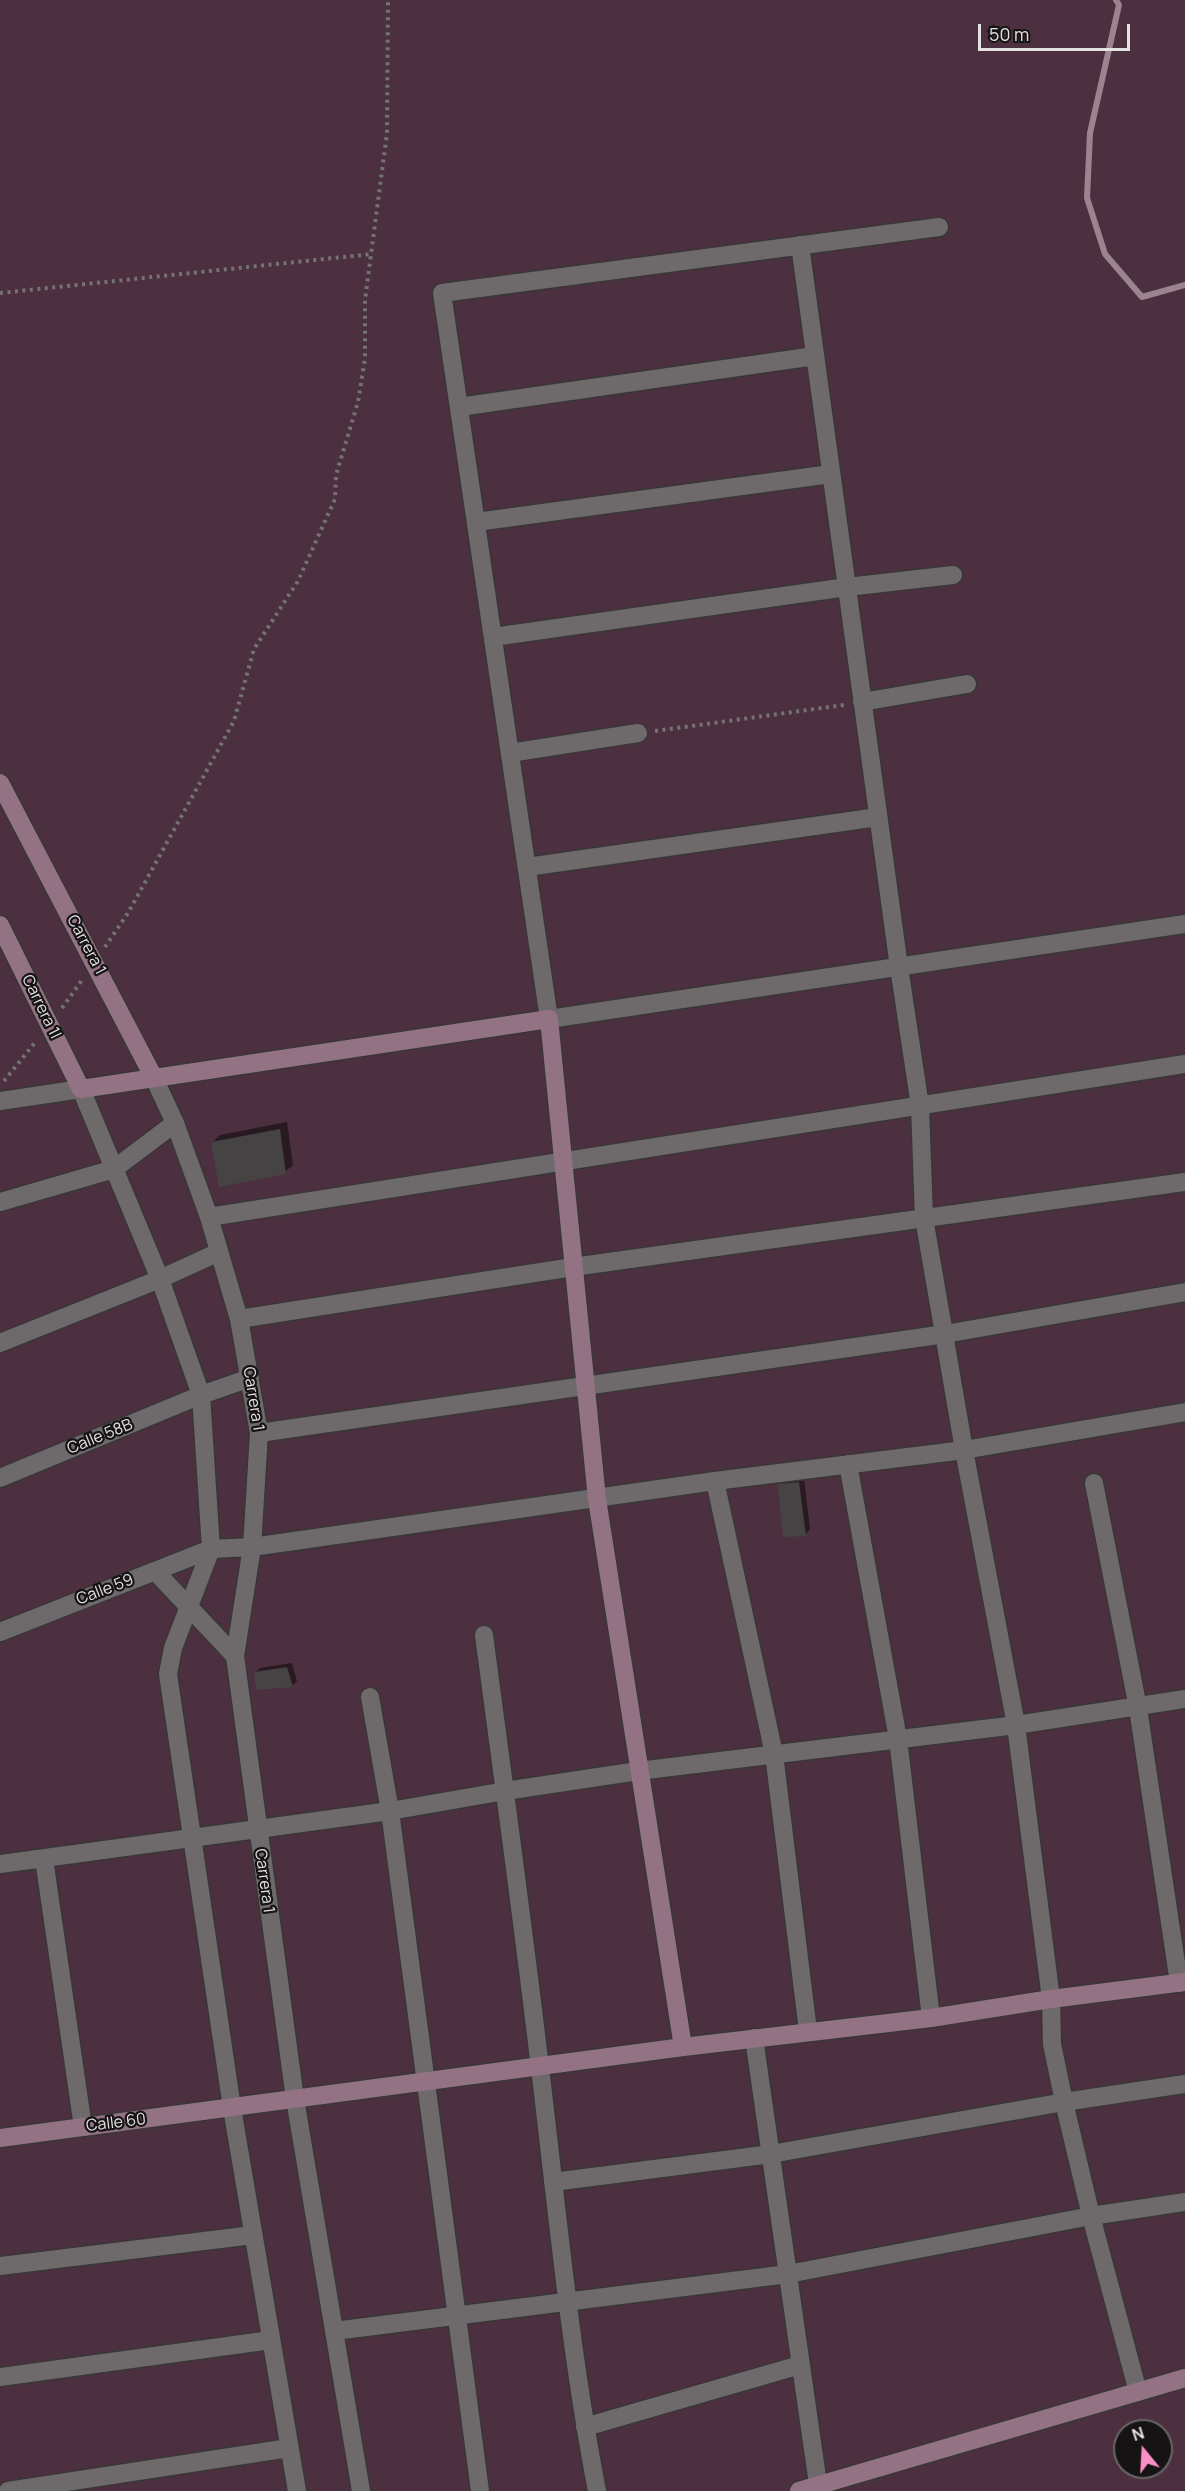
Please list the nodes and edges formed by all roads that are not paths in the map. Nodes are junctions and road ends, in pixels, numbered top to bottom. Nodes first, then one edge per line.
1 (939, 227) dead end
2 (800, 245) junction
3 (815, 356) junction
4 (459, 407) junction
5 (831, 474) junction
6 (476, 522) junction
7 (954, 574) dead end
8 (847, 587) junction
9 (493, 637) junction
10 (967, 684) dead end
11 (862, 702) junction
12 (638, 733) road end
13 (510, 753) junction
14 (0, 783) edge
15 (878, 817) junction
16 (527, 867) junction
17 (1185, 924) edge
18 (0, 926) edge
19 (899, 967) junction
20 (549, 1019) junction
21 (1185, 1064) edge
22 (154, 1078) junction
23 (81, 1089) junction
24 (0, 1101) edge
25 (920, 1106) junction
26 (175, 1124) junction
27 (564, 1161) junction
28 (114, 1169) junction
29 (1185, 1182) edge
30 (0, 1202) edge
31 (209, 1217) junction
32 (924, 1218) junction
33 (219, 1252) junction
34 (573, 1267) junction
35 (160, 1279) junction
36 (1185, 1292) edge
37 (239, 1319) junction
38 (945, 1334) junction
39 (0, 1343) edge
40 (250, 1378) junction
41 (585, 1384) junction
42 (201, 1395) junction
43 (1185, 1412) edge
44 (259, 1433) junction
45 (964, 1450) junction
46 (848, 1464) junction
47 (0, 1478) edge
48 (715, 1481) junction
49 (1094, 1483) dead end
50 (597, 1499) junction
51 (252, 1547) junction
52 (211, 1549) junction
53 (155, 1571) junction
54 (189, 1606) junction
55 (0, 1632) edge
56 (484, 1635) dead end
57 (235, 1656) junction
58 (370, 1697) dead end
59 (1185, 1699) edge
60 (1138, 1708) junction
61 (1016, 1725) junction
62 (898, 1740) junction
63 (774, 1754) junction
64 (639, 1771) junction
65 (505, 1791) junction
66 (390, 1811) junction
67 (257, 1830) junction
68 (192, 1838) junction
69 (44, 1859) junction
70 (0, 1864) edge
71 (1182, 1983) edge
72 (1051, 1999) junction
73 (931, 2018) junction
74 (808, 2031) junction
75 (754, 2038) junction
76 (683, 2047) junction
77 (540, 2066) junction
78 (425, 2082) junction
79 (1185, 2084) edge
80 (295, 2099) junction
81 (1065, 2102) junction
82 (232, 2108) junction
83 (83, 2127) junction
84 (0, 2138) edge
85 (771, 2154) junction
86 (553, 2182) junction
87 (1185, 2202) edge
88 (1091, 2216) junction
89 (254, 2235) junction
90 (0, 2266) edge
91 (788, 2274) junction
92 (567, 2301) junction
93 (455, 2316) junction
94 (334, 2331) junction
95 (271, 2340) junction
96 (800, 2365) junction
97 (0, 2377) edge
98 (1185, 2378) edge
99 (1138, 2392) junction
100 (585, 2427) junction
101 (289, 2448) junction
102 (818, 2488) edge
103 (8, 2491) edge
104 (297, 2491) edge
105 (361, 2491) edge
106 (480, 2491) edge
107 (597, 2491) edge
108 (799, 2491) edge

1 - 2 street
2 - 3 street
2 - 4 street
3 - 4 street
3 - 5 street
4 - 6 street
5 - 6 street
5 - 8 street
6 - 9 street
7 - 8 street
8 - 9 street
8 - 11 street
9 - 13 street
10 - 11 street
11 - 15 street
12 - 13 street
13 - 16 street
14 - 22 street, Carrera 1
15 - 16 street
15 - 19 street
16 - 20 street
17 - 19 street
18 - 23 street, Carrera 1|
19 - 20 street
19 - 25 street
20 - 22 street
20 - 27 street
21 - 25 street
22 - 23 street
22 - 26 street, Carrera 1
23 - 24 street
23 - 28 street
25 - 27 street
25 - 32 street
26 - 28 street
26 - 31 street, Carrera 1
27 - 31 street
27 - 34 street
28 - 30 street
28 - 35 street
29 - 32 street
31 - 33 street, Carrera 1
32 - 34 street
32 - 38 street
33 - 35 street
33 - 37 street, Carrera 1
34 - 37 street
34 - 41 street
35 - 39 street
35 - 42 street
36 - 38 street
37 - 40 street, Carrera 1
38 - 41 street
38 - 45 street
40 - 42 street, Calle 58B
40 - 44 street, Carrera 1
41 - 44 street
41 - 50 street
42 - 47 street, Calle 58B
42 - 52 street
43 - 45 street, Calle 59
44 - 51 street, Carrera 1
45 - 46 street, Calle 59
45 - 61 street
46 - 48 street, Calle 59
46 - 62 street
48 - 50 street, Calle 59
48 - 63 street
49 - 60 street
50 - 51 street, Calle 59
50 - 64 street
51 - 52 street, Calle 59
51 - 57 street, Carrera 1
52 - 53 street, Calle 59
52 - 54 street
53 - 54 street
53 - 55 street, Calle 59
54 - 57 street
54 - 68 street
56 - 65 street
57 - 67 street, Carrera 1
58 - 66 street
59 - 60 street
60 - 61 street
60 - 71 street
61 - 62 street
61 - 72 street
62 - 63 street
62 - 73 street
63 - 64 street
63 - 74 street
64 - 65 street
64 - 76 street
65 - 66 street
65 - 77 street
66 - 67 street
66 - 78 street
67 - 68 street
67 - 80 street, Carrera 1
68 - 69 street
68 - 82 street
69 - 70 street
69 - 83 street
71 - 72 street, Calle 60
72 - 73 street, Calle 60
72 - 81 street
73 - 74 street, Calle 60
74 - 75 street, Calle 60
75 - 76 street, Calle 60
75 - 85 street
76 - 77 street, Calle 60
77 - 78 street, Calle 60
77 - 86 street
78 - 80 street, Calle 60
78 - 93 street
79 - 81 street
80 - 82 street, Calle 60
80 - 94 street, Carrera 1
81 - 85 street
81 - 88 street
82 - 83 street, Calle 60
82 - 89 street
83 - 84 street, Calle 60
85 - 86 street
85 - 91 street
86 - 92 street
87 - 88 street
88 - 91 street
88 - 99 street
89 - 90 street
89 - 95 street
91 - 92 street
91 - 96 street
92 - 93 street
92 - 100 street
93 - 94 street
93 - 106 street
94 - 105 street, Carrera 1
95 - 97 street
95 - 101 street
96 - 100 street
96 - 102 street
98 - 99 street
99 - 102 street
100 - 107 street
101 - 103 street
101 - 104 street
102 - 108 street

